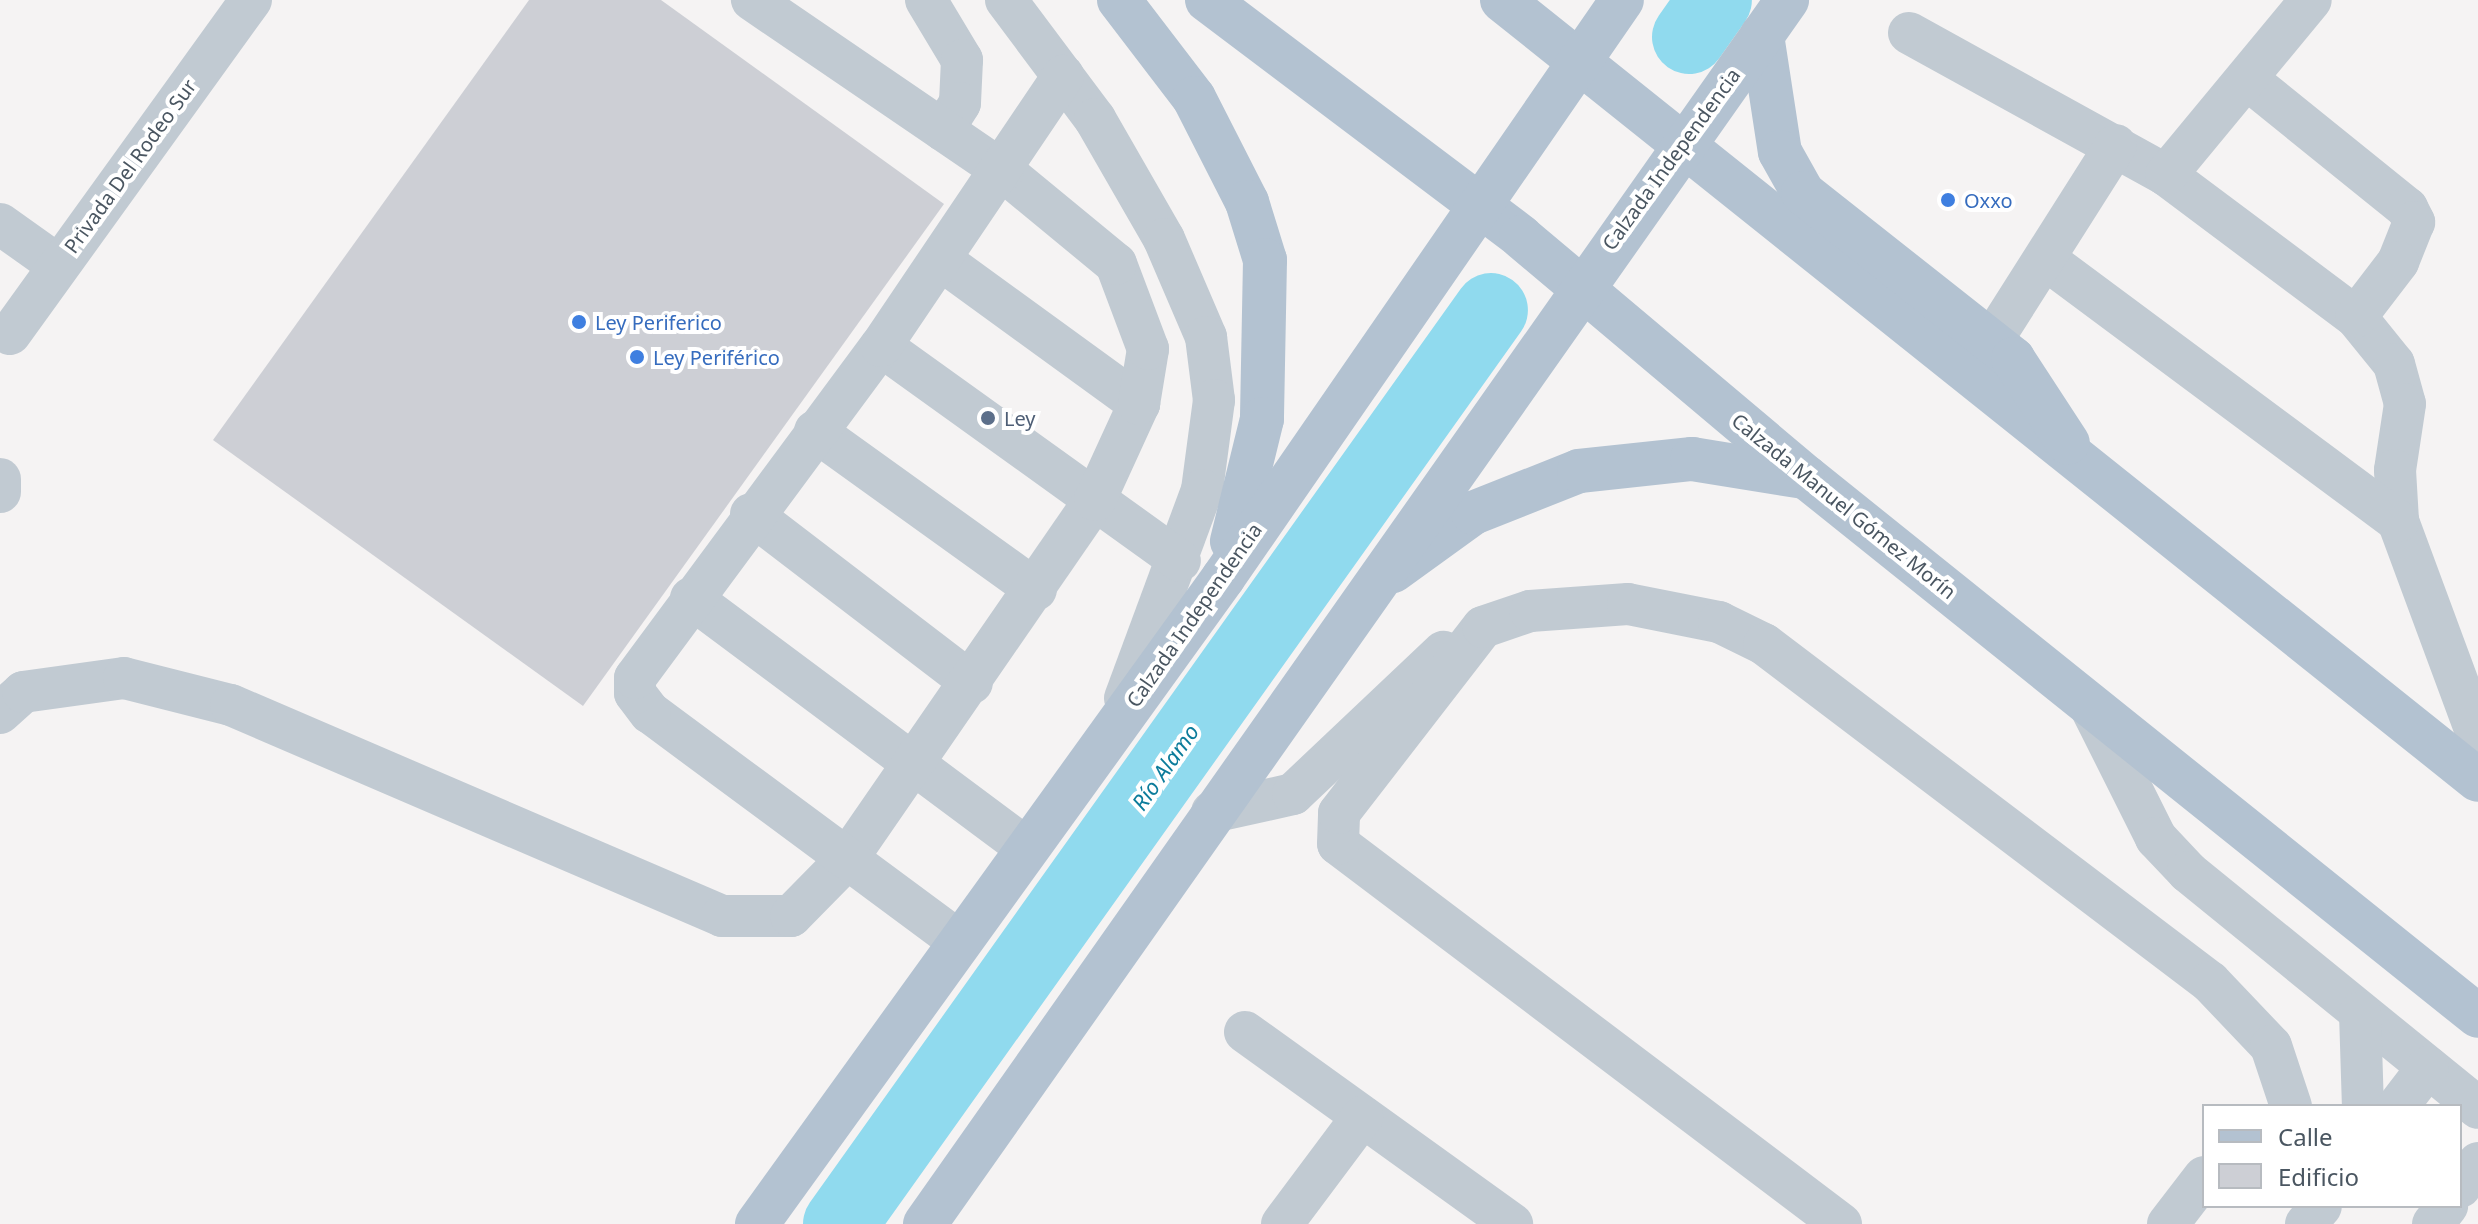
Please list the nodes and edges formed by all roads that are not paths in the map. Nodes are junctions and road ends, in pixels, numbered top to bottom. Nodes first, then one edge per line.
1 (251, 0) edge
2 (752, 0) edge
3 (926, 0) edge
4 (1006, 0) edge
5 (1119, 0) edge
6 (1207, 0) edge
7 (1502, 0) edge
8 (1622, 0) edge
9 (1787, 0) edge
10 (2311, 0) edge
11 (1909, 33) dead end
12 (1762, 35) junction
13 (1578, 61) junction
14 (1063, 76) junction
15 (2247, 79) junction
16 (943, 130) junction
17 (1683, 142) junction
18 (2116, 145) junction
19 (1003, 171) junction
20 (2166, 175) junction
21 (1476, 204) junction
22 (0, 224) edge
23 (2045, 259) junction
24 (941, 260) junction
25 (58, 265) junction
26 (1579, 287) junction
27 (2356, 317) junction
28 (10, 334) dead end
29 (1991, 342) junction
30 (881, 346) junction
31 (1139, 404) junction
32 (815, 431) junction
33 (2077, 459) junction
34 (1806, 477) junction
35 (0, 479) edge
36 (0, 492) edge
37 (1095, 500) junction
38 (751, 514) junction
39 (2398, 521) junction
40 (1180, 561) junction
41 (1223, 578) junction
42 (1036, 590) junction
43 (1365, 592) junction
44 (691, 598) junction
45 (1483, 627) junction
46 (972, 683) junction
47 (2090, 706) junction
48 (0, 713) edge
49 (1109, 736) junction
50 (2478, 737) edge
51 (915, 765) junction
52 (2478, 780) edge
53 (1212, 812) junction
54 (1028, 849) junction
55 (847, 859) junction
56 (960, 942) junction
57 (2360, 1013) junction
58 (2478, 1016) edge
59 (1245, 1032) dead end
60 (2428, 1067) junction
61 (2290, 1104) edge
62 (2363, 1104) edge
63 (2400, 1104) edge
64 (2478, 1108) edge
65 (1362, 1117) junction
66 (2478, 1163) edge
67 (2202, 1180) edge
68 (2462, 1184) edge
69 (2319, 1208) edge
70 (2445, 1208) edge
71 (757, 1224) edge
72 (925, 1224) edge
73 (1282, 1224) edge
74 (1512, 1224) edge
75 (1841, 1224) edge
76 (2168, 1224) edge
77 (2306, 1224) edge
78 (2433, 1224) edge

1 - 25 street, Privada Del Rodeo Sur
2 - 16 street
3 - 16 street
4 - 14 street
5 - 41 main road
6 - 21 main road, Calzada Manuel Gómez Morín
7 - 13 main road
8 - 13 main road, Calzada Independencia
9 - 12 main road, Calzada Independencia
10 - 15 street
11 - 18 street
12 - 17 main road, Calzada Independencia
12 - 29 main road
13 - 17 main road
13 - 21 main road, Calzada Independencia
14 - 19 street
14 - 40 street
15 - 20 street
15 - 27 street
16 - 19 street
17 - 26 main road, Calzada Independencia
17 - 33 main road
18 - 20 street
18 - 23 street
19 - 24 street
19 - 31 street
20 - 27 street
21 - 26 main road, Calzada Manuel Gómez Morín
21 - 41 main road, Calzada Independencia
22 - 25 street
23 - 29 street
23 - 39 street
24 - 30 street
24 - 31 street
25 - 28 street, Privada Del Rodeo Sur
26 - 34 main road, Calzada Manuel Gómez Morín
26 - 43 main road, Calzada Independencia
27 - 39 street
29 - 33 main road
30 - 32 street
30 - 37 street
31 - 37 street
32 - 38 street
32 - 42 street
33 - 52 main road
34 - 43 main road
34 - 47 main road, Calzada Manuel Gómez Morín
35 - 36 street
37 - 40 street
37 - 42 street
38 - 44 street
38 - 46 street
39 - 50 street
40 - 49 street
41 - 49 main road, Calzada Independencia
42 - 46 street
43 - 53 main road, Calzada Independencia
44 - 51 street
44 - 55 street
45 - 53 street
45 - 61 street
45 - 75 street
46 - 51 street
47 - 57 street
47 - 58 main road, Calzada Manuel Gómez Morín
48 - 55 street
49 - 54 main road, Calzada Independencia
51 - 54 street
51 - 55 street
53 - 72 main road, Calzada Independencia
54 - 56 main road, Calzada Independencia
55 - 56 street
56 - 71 main road, Calzada Independencia
57 - 60 street
57 - 62 street
59 - 65 street
60 - 63 street
60 - 64 street
65 - 73 street
65 - 74 street
66 - 68 street
67 - 76 street
69 - 77 street
70 - 78 street

